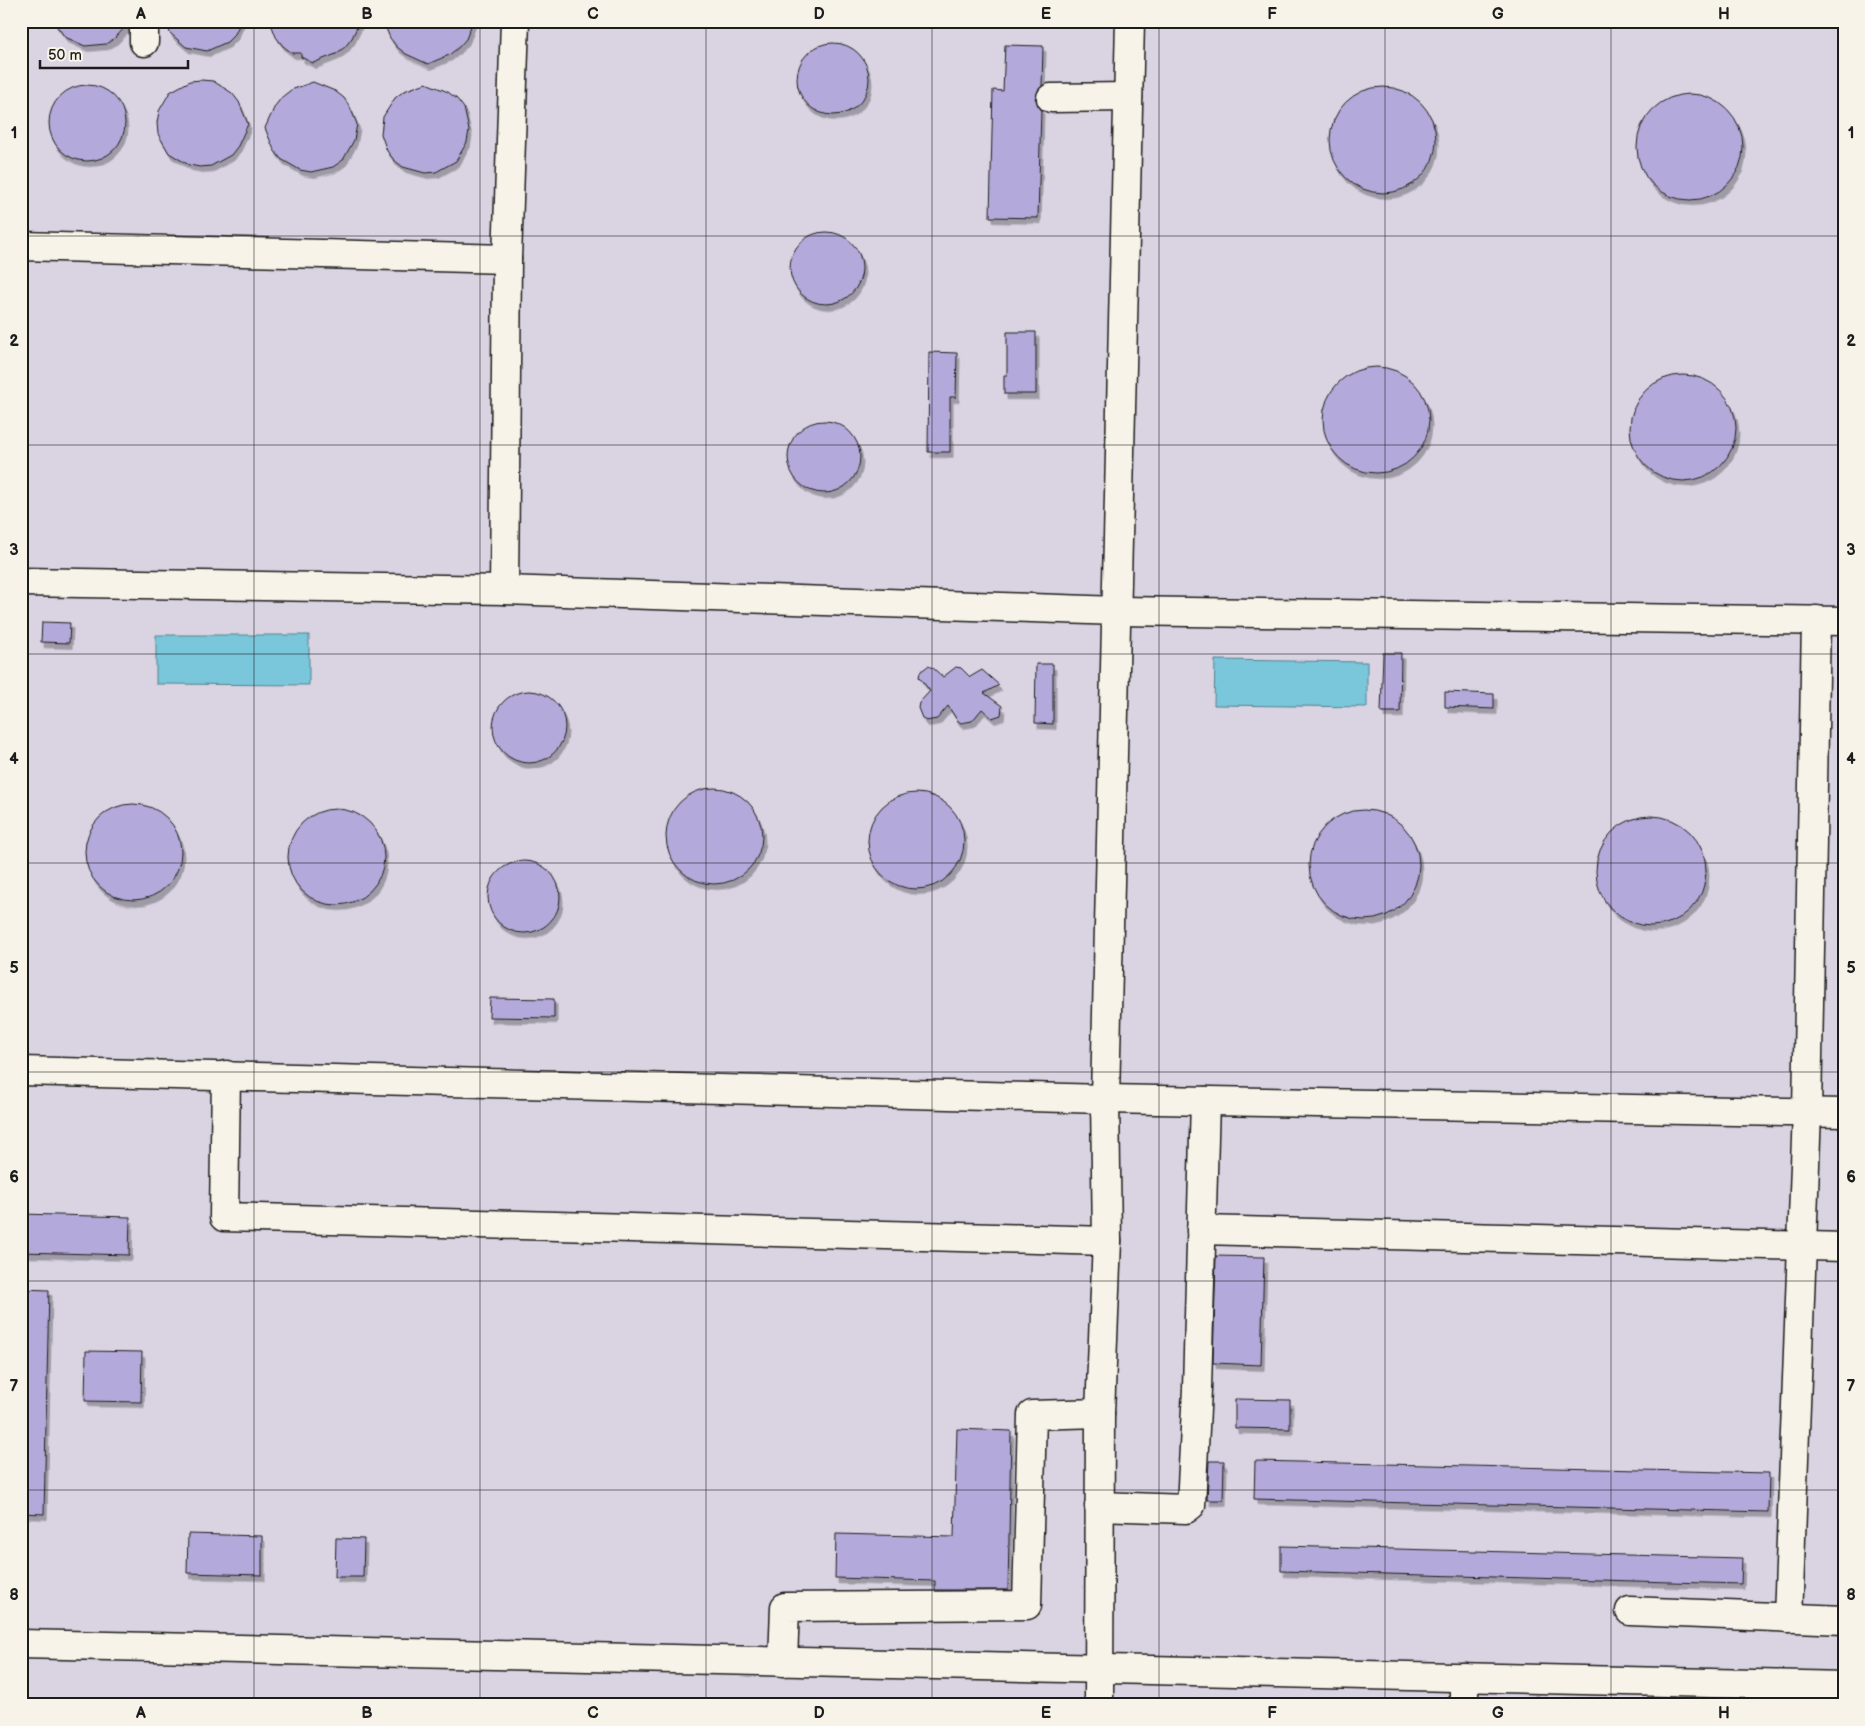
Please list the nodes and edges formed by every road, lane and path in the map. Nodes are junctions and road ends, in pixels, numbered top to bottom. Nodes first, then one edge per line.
1 (515, 21) edge
2 (1130, 21) edge
3 (1128, 97) junction
4 (1052, 98) dead end
5 (21, 246) edge
6 (507, 259) junction
7 (21, 582) edge
8 (504, 590) junction
9 (1118, 612) junction
10 (1816, 620) junction
11 (1844, 621) edge
12 (21, 1071) edge
13 (226, 1075) junction
14 (1105, 1099) junction
15 (1205, 1101) junction
16 (1807, 1112) junction
17 (1844, 1113) edge
18 (1201, 1230) junction
19 (1107, 1241) junction
20 (1802, 1246) junction
21 (1844, 1247) edge
22 (1100, 1413) junction
23 (1099, 1506) junction
24 (1630, 1611) dead end
25 (1788, 1618) junction
26 (1844, 1620) edge
27 (21, 1644) edge
28 (783, 1662) junction
29 (1098, 1670) junction
30 (1464, 1677) junction
31 (1844, 1686) edge
32 (1099, 1705) edge
33 (1464, 1705) edge

1 - 6 lane
2 - 3 lane
3 - 4 lane
3 - 9 lane
5 - 6 lane
6 - 8 lane
7 - 8 lane
8 - 9 lane
9 - 10 lane
9 - 14 lane
10 - 11 lane
10 - 16 lane
12 - 13 lane
13 - 14 lane
13 - 19 lane
14 - 15 lane
14 - 19 lane
15 - 16 lane
15 - 18 lane
16 - 17 lane
16 - 20 lane
18 - 20 lane
18 - 23 lane
19 - 22 lane
20 - 21 lane
20 - 25 lane
22 - 23 lane
22 - 28 lane
23 - 29 lane
24 - 25 lane
25 - 26 lane
27 - 28 lane
28 - 29 lane
29 - 30 lane
29 - 32 lane
30 - 31 lane
30 - 33 lane

